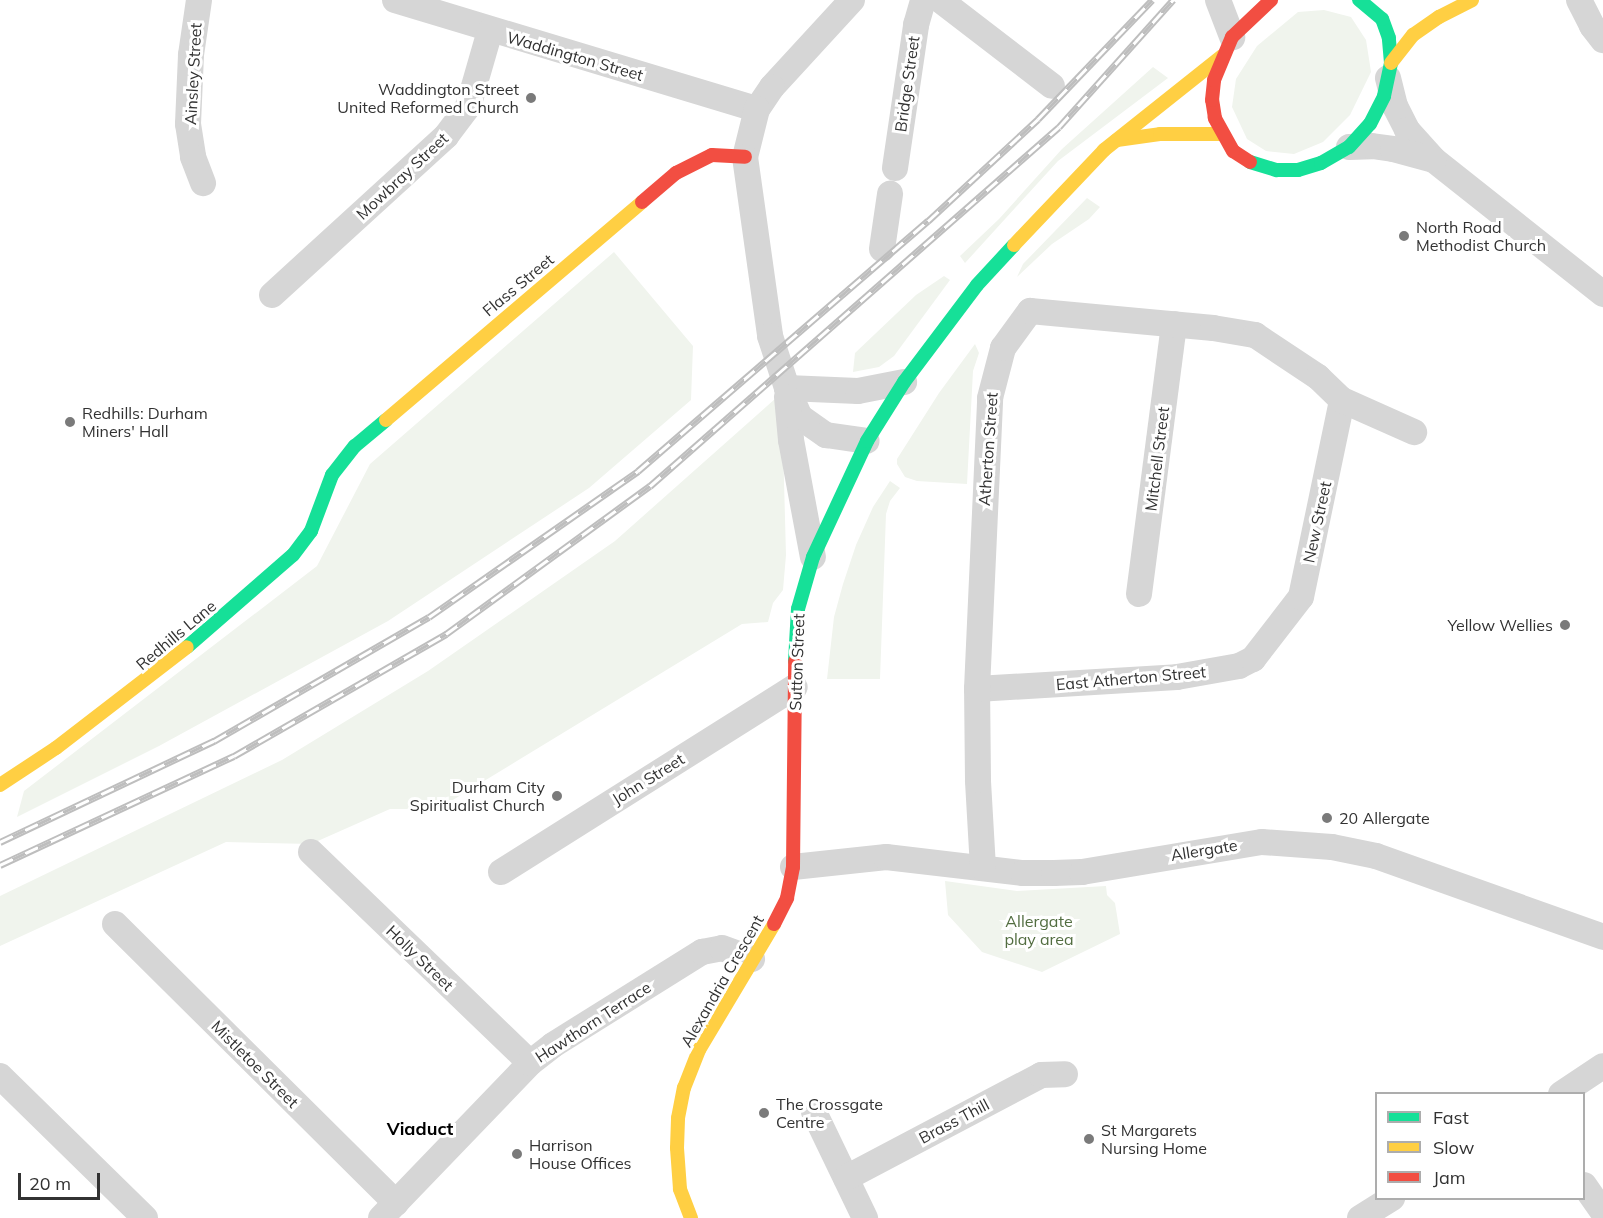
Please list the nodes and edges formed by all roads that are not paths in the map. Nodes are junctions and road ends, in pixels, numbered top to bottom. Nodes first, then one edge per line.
1 (199, 0) edge
2 (394, 0) edge
3 (852, 0) edge
4 (922, 0) edge
5 (940, 0) edge
6 (1218, 0) edge
7 (1271, 0) edge
8 (1359, 0) edge
9 (1472, 0) edge
10 (1579, 0) edge
11 (490, 31) junction
12 (1603, 40) edge
13 (1227, 46) junction
14 (1390, 70) junction
15 (1052, 86) dead end
16 (757, 109) junction
17 (1223, 134) junction
18 (1117, 140) junction
19 (1349, 147) junction
20 (745, 157) junction
21 (1434, 160) junction
22 (895, 168) dead end
23 (203, 183) dead end
24 (890, 194) dead end
25 (882, 249) dead end
26 (1603, 294) edge
27 (272, 295) dead end
28 (1174, 324) junction
29 (904, 381) junction
30 (787, 388) junction
31 (1342, 400) junction
32 (1414, 432) dead end
33 (867, 441) junction
34 (332, 475) joint
35 (813, 556) junction
36 (1139, 594) dead end
37 (1272, 636) joint
38 (795, 687) junction
39 (977, 689) junction
40 (0, 785) edge
41 (311, 852) dead end
42 (793, 867) junction
43 (983, 868) junction
44 (501, 872) dead end
45 (115, 924) dead end
46 (1603, 937) edge
47 (752, 959) junction
48 (530, 1063) junction
49 (1603, 1066) edge
50 (1065, 1074) dead end
51 (0, 1076) edge
52 (1564, 1092) edge
53 (814, 1113) dead end
54 (846, 1178) junction
55 (1585, 1186) edge
56 (1389, 1200) edge
57 (389, 1210) edge
58 (1603, 1212) edge
59 (145, 1218) edge
60 (691, 1218) edge
61 (865, 1218) edge
62 (1360, 1218) edge

1 - 23 street, Ainsley Street
2 - 11 street, Waddington Street
3 - 16 street, Sutton Street
4 - 22 street, Bridge Street
5 - 15 street
6 - 13 street
7 - 13 main road
8 - 14 main road
9 - 14 main road
10 - 12 street
11 - 16 street, Waddington Street
11 - 27 street, Mowbray Street
13 - 17 main road
13 - 18 main road
14 - 19 main road
14 - 21 street
16 - 20 street, Sutton Street
17 - 18 main road
17 - 19 main road
18 - 29 main road
19 - 21 street
20 - 30 street, Sutton Street
20 - 34 main road, Flass Street
21 - 26 street
24 - 25 street
28 - 31 street, Atherton Street
28 - 36 street, Mitchell Street
28 - 39 street, Atherton Street
29 - 30 street
29 - 33 main road
30 - 33 street, Sutton Street
30 - 35 street, Sutton Street
31 - 32 street, Atherton Street
31 - 37 street, New Street
33 - 35 main road
34 - 40 main road, Redhills Lane
35 - 38 main road, Sutton Street
37 - 39 street, East Atherton Street
38 - 42 main road, Sutton Street
38 - 44 street, John Street
39 - 43 street, Atherton Street
41 - 48 street, Holly Street
42 - 43 street, Allergate
42 - 47 main road, Alexandria Crescent
43 - 46 street, Allergate
45 - 57 street, Mistletoe Street
47 - 48 street, Hawthorn Terrace
47 - 60 main road, Alexandria Crescent
48 - 57 street, Hawthorn Terrace
49 - 52 street
50 - 54 street, Brass Thill
51 - 59 street
53 - 54 street
54 - 61 street
55 - 58 street
56 - 62 street

